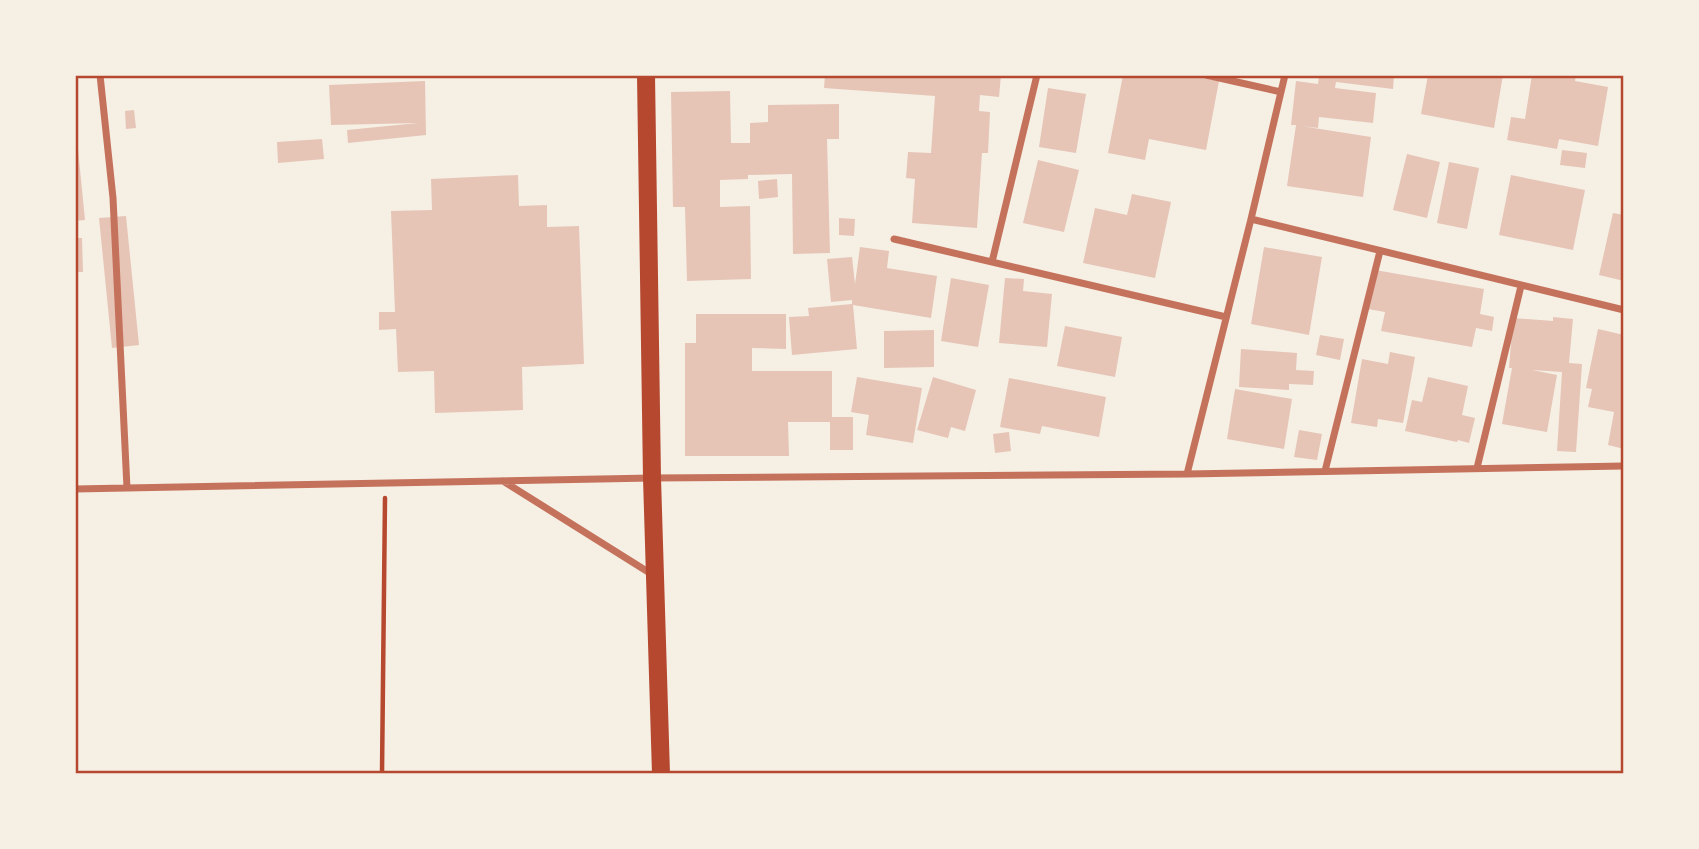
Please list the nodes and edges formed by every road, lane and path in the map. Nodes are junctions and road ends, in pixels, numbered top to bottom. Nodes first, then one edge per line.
1 (100, 75) edge
2 (646, 75) edge
3 (1037, 75) edge
4 (1206, 75) edge
5 (1285, 75) edge
6 (1281, 92) junction
7 (1251, 219) junction
8 (894, 239) dead end
9 (1380, 251) junction
10 (992, 262) junction
11 (1521, 286) junction
12 (1624, 310) edge
13 (1226, 317) junction
14 (1624, 466) edge
15 (1477, 468) junction
16 (1325, 471) junction
17 (1187, 474) junction
18 (652, 478) junction
19 (503, 481) junction
20 (386, 483) junction
21 (127, 488) junction
22 (75, 489) edge
23 (655, 576) junction
24 (382, 774) edge
25 (661, 774) edge

1 - 21 street
2 - 18 main road
3 - 10 street
4 - 6 street
5 - 6 street
6 - 7 street
7 - 9 street
7 - 13 street
8 - 10 street
9 - 11 street
9 - 16 street
10 - 13 street
11 - 12 street
11 - 15 street
13 - 17 street
14 - 15 street
15 - 16 street
16 - 17 street
17 - 18 street
18 - 19 street
18 - 23 main road
19 - 20 street
19 - 23 street
20 - 21 street
20 - 24 path
21 - 22 street
23 - 25 main road

